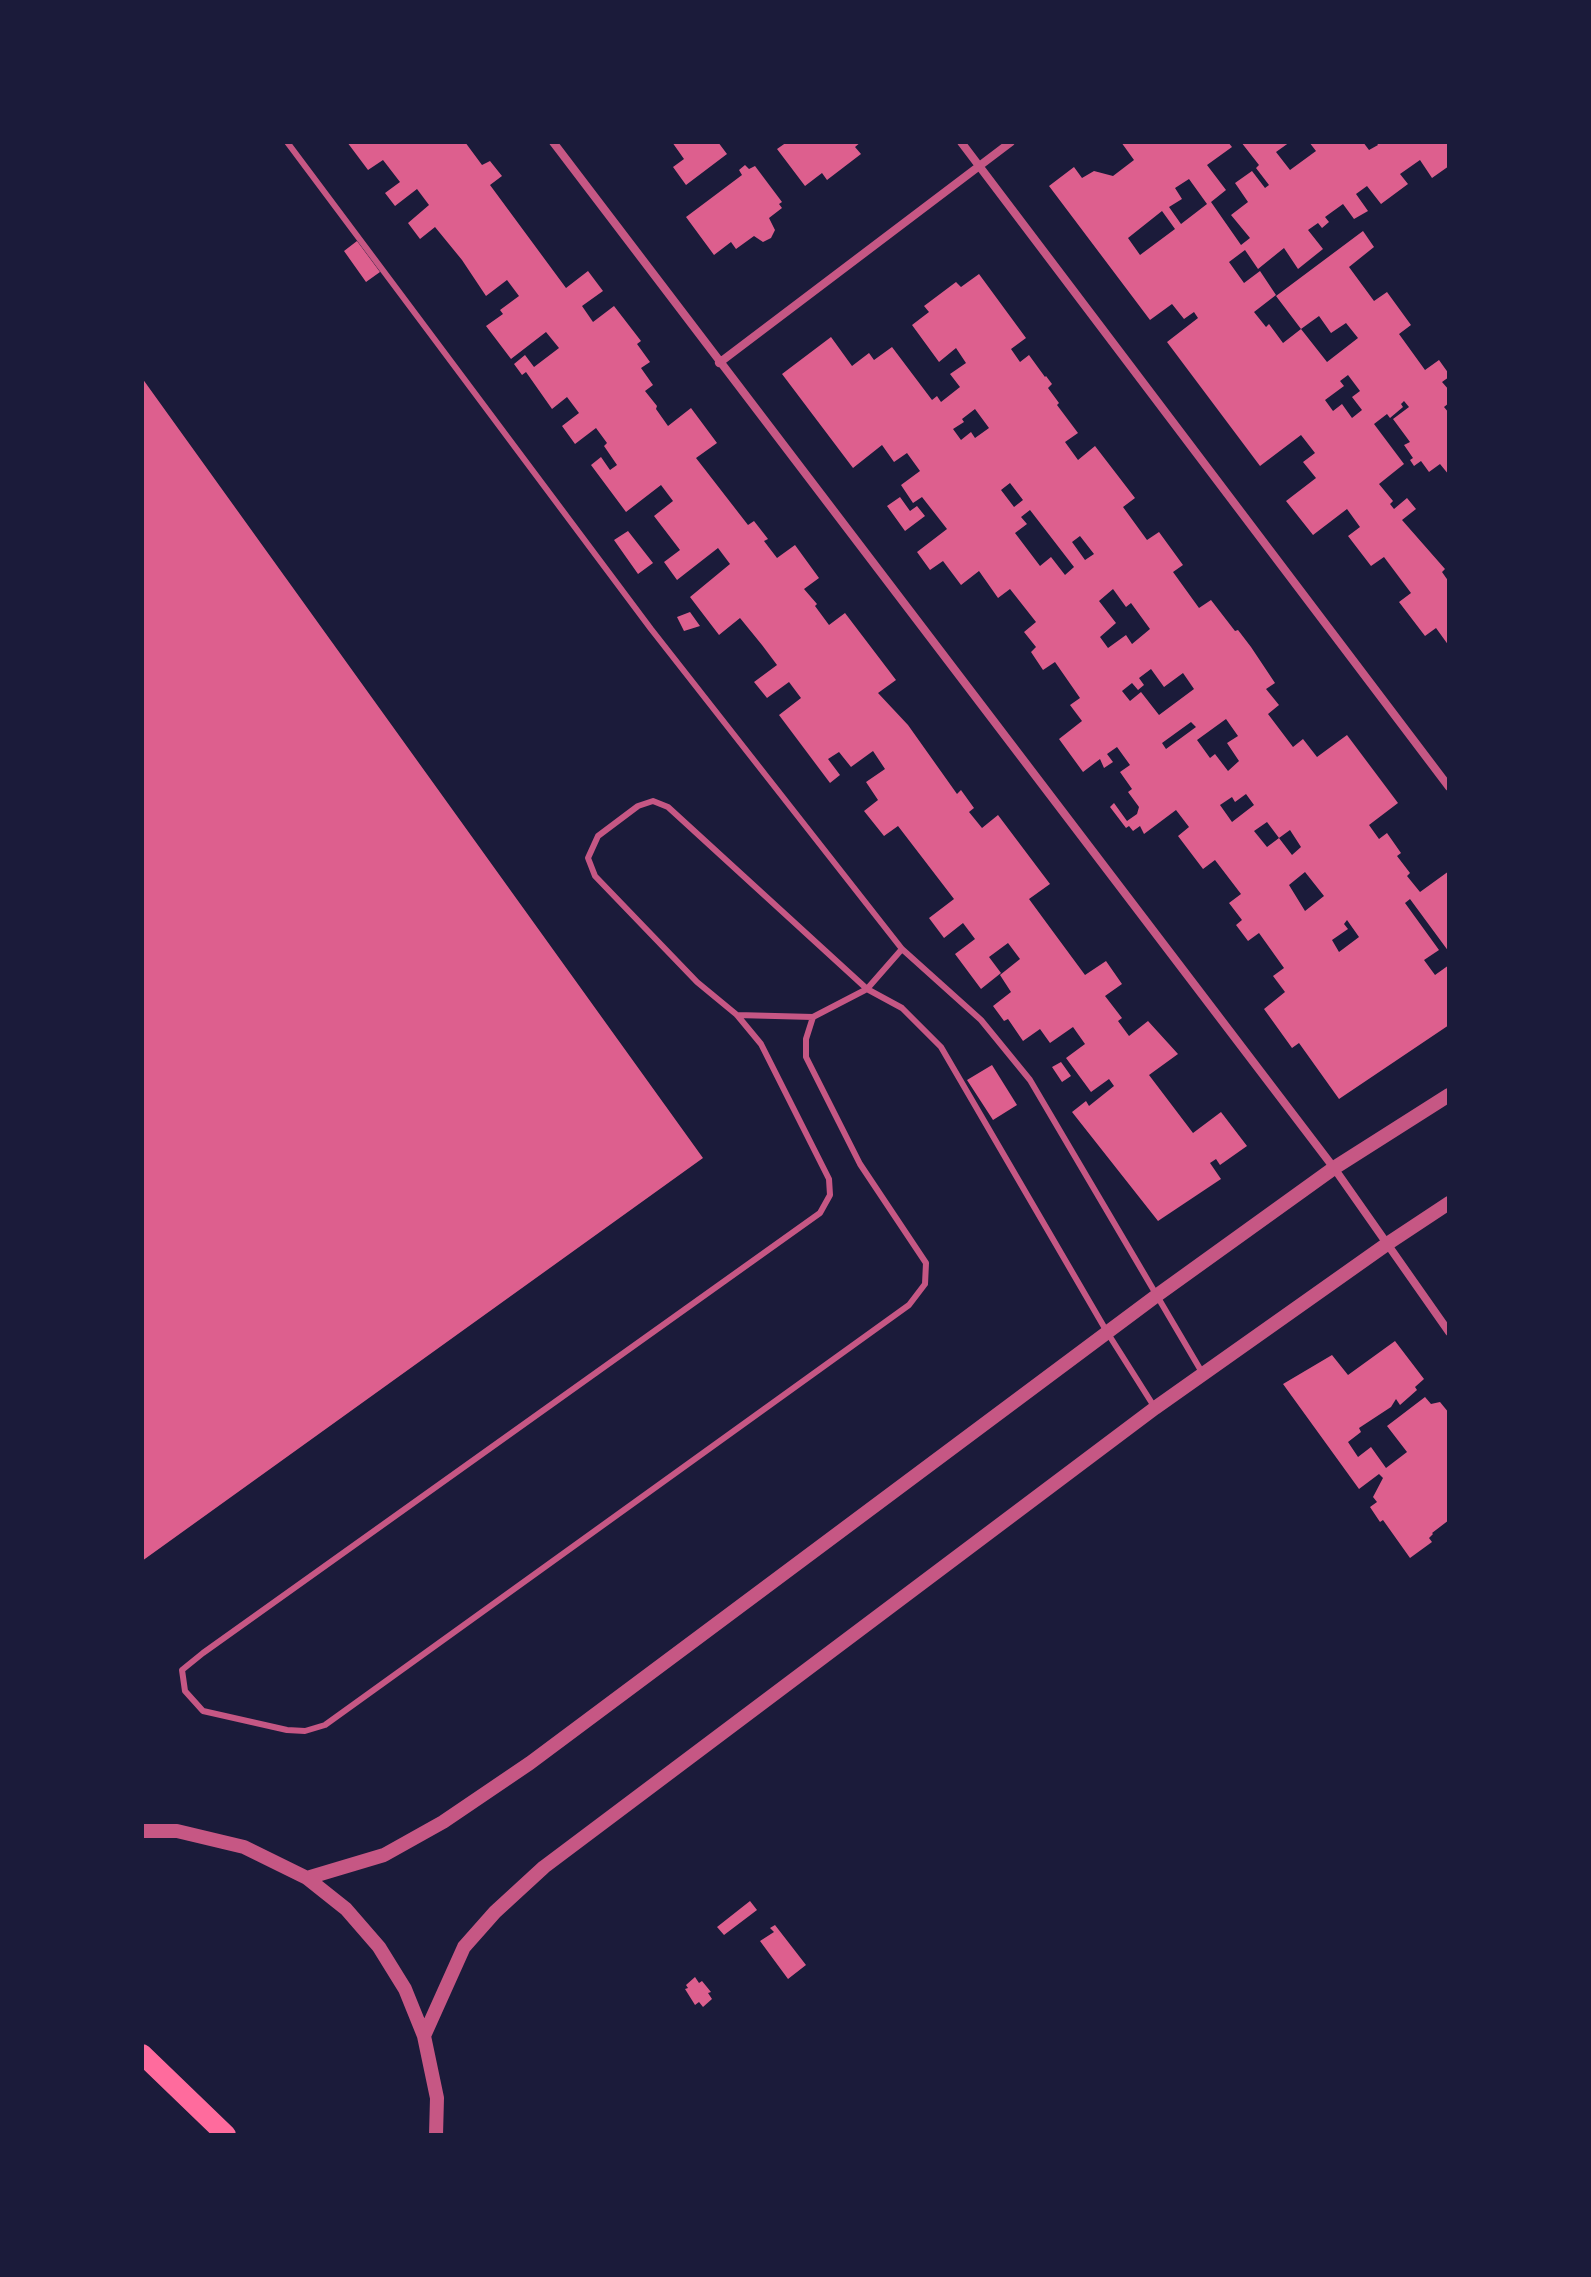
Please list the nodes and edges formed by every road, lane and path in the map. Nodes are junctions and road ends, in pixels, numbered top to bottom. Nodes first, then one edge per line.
1 (287, 142) edge
2 (553, 142) edge
3 (961, 142) edge
4 (1011, 142) edge
5 (979, 166) junction
6 (719, 363) junction
7 (1449, 787) edge
8 (902, 949) junction
9 (867, 989) junction
10 (737, 1015) junction
11 (813, 1017) junction
12 (1449, 1095) edge
13 (1334, 1168) junction
14 (1449, 1203) edge
15 (1387, 1244) junction
16 (1156, 1296) junction
17 (1107, 1332) junction
18 (1449, 1332) edge
19 (1203, 1374) junction
20 (1155, 1408) junction
21 (142, 1831) edge
22 (307, 1878) junction
23 (424, 2036) junction
24 (142, 2054) edge
25 (226, 2135) edge
26 (436, 2135) edge

1 - 8 lane
2 - 6 street
3 - 5 street
4 - 5 street
5 - 6 street
5 - 7 street
6 - 13 street
8 - 9 lane
8 - 16 lane
9 - 10 lane
9 - 11 lane
9 - 17 lane
10 - 11 lane
10 - 11 lane
12 - 13 street
13 - 15 street
13 - 16 street
14 - 15 street
15 - 18 street
15 - 19 street
16 - 17 street
16 - 19 lane
17 - 20 lane
17 - 22 street
19 - 20 street
20 - 23 street
21 - 22 street
22 - 23 street
23 - 26 street
24 - 25 main road

